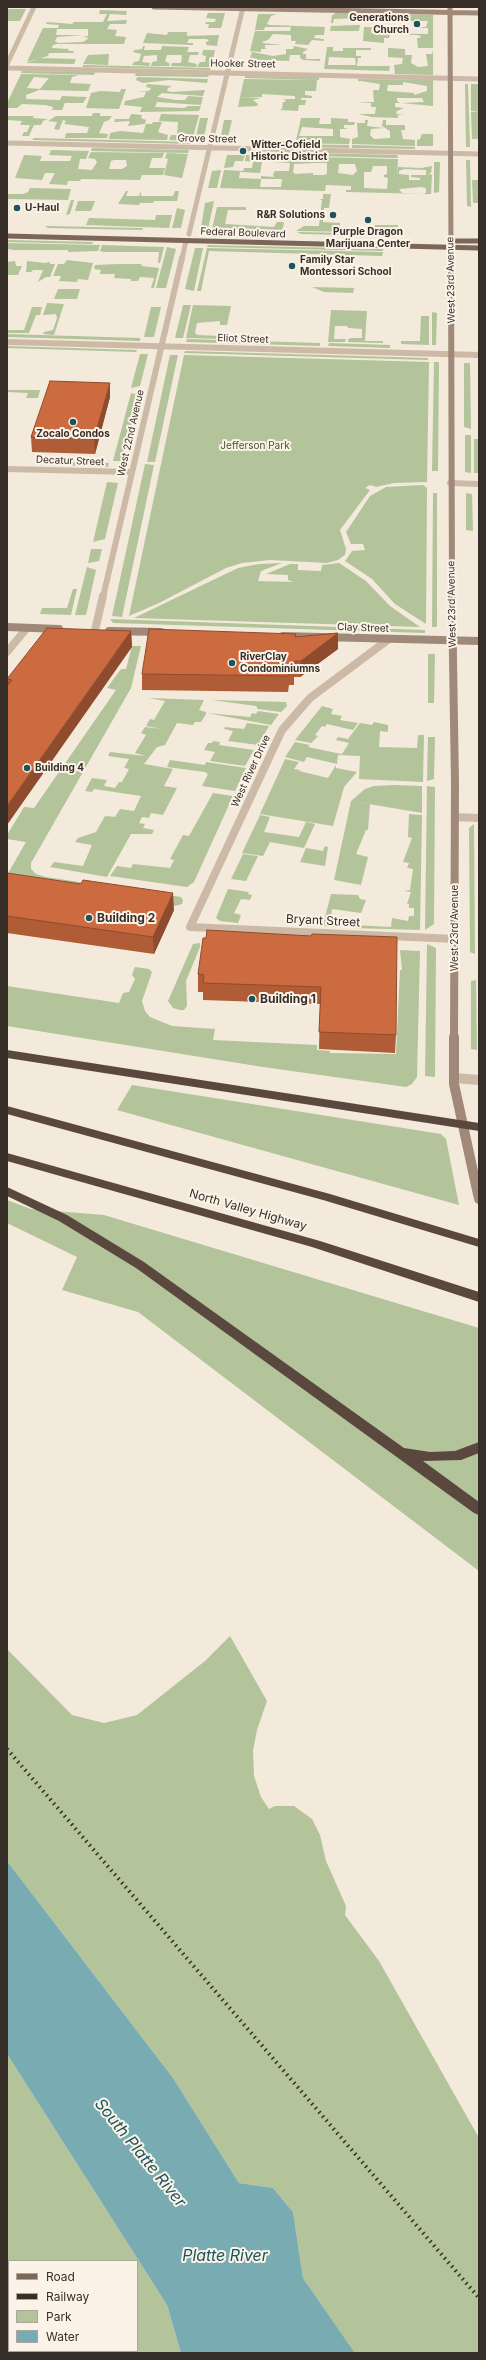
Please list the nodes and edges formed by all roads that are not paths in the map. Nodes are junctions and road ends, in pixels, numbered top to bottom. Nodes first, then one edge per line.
1 (34, 7) edge
2 (154, 7) edge
3 (450, 7) edge
4 (243, 8) edge
5 (450, 13) junction
6 (479, 14) edge
7 (7, 64) edge
8 (7, 68) edge
9 (227, 73) junction
10 (450, 78) junction
11 (479, 79) edge
12 (7, 143) edge
13 (210, 148) junction
14 (450, 153) junction
15 (479, 154) edge
16 (7, 229) edge
17 (189, 234) junction
18 (7, 236) edge
19 (186, 240) junction
20 (450, 241) junction
21 (479, 241) edge
22 (450, 248) junction
23 (479, 248) edge
24 (7, 342) edge
25 (161, 346) junction
26 (452, 354) junction
27 (479, 355) edge
28 (7, 469) edge
29 (132, 472) junction
30 (450, 483) junction
31 (479, 484) edge
32 (7, 627) edge
33 (27, 628) junction
34 (65, 629) edge
35 (169, 633) edge
36 (271, 636) edge
37 (389, 639) junction
38 (452, 641) junction
39 (479, 641) edge
40 (7, 652) edge
41 (455, 817) junction
42 (479, 818) edge
43 (190, 927) joint
44 (455, 939) junction
45 (7, 1054) edge
46 (455, 1078) junction
47 (479, 1080) edge
48 (7, 1110) edge
49 (463, 1124) junction
50 (479, 1127) edge
51 (7, 1157) edge
52 (7, 1191) edge
53 (479, 1198) edge
54 (479, 1243) edge
55 (479, 1297) edge
56 (479, 1447) edge
57 (400, 1452) junction
58 (479, 1509) edge

1 - 7 street
2 - 4 street
3 - 5 street, West 23rd Avenue
4 - 5 street
4 - 9 street
5 - 6 street
5 - 10 street, West 23rd Avenue
8 - 9 street, Hooker Street
9 - 10 street, Hooker Street
9 - 13 street
10 - 11 street, Hooker Street
10 - 14 street, West 23rd Avenue
12 - 13 street, Grove Street
13 - 14 street, Grove Street
13 - 17 street
14 - 15 street, Grove Street
14 - 20 street, West 23rd Avenue
16 - 17 main road, Federal Boulevard
17 - 20 main road, Federal Boulevard
18 - 19 main road, Federal Boulevard
19 - 22 main road, Federal Boulevard
19 - 25 street, West 22nd Avenue
20 - 21 main road, Federal Boulevard
20 - 22 street, West 23rd Avenue
22 - 23 main road, Federal Boulevard
22 - 26 street, West 23rd Avenue
24 - 25 street, Eliot Street
25 - 26 street, Eliot Street
25 - 29 street, West 22nd Avenue
26 - 27 street, Eliot Street
26 - 30 street, West 23rd Avenue
28 - 29 street, Decatur Street
29 - 35 street, West 22nd Avenue
30 - 31 street
30 - 38 street, West 23rd Avenue
32 - 33 street
33 - 34 street
33 - 40 street
36 - 37 street, Clay Street
37 - 38 street, Clay Street
37 - 43 street, West River Drive
38 - 39 street, Clay Street
38 - 41 street, West 23rd Avenue
41 - 42 street
41 - 44 street, West 23rd Avenue
43 - 44 street, Bryant Street
44 - 46 street, West 23rd Avenue
45 - 49 highway
46 - 47 street
46 - 49 street, West 23rd Avenue
48 - 54 highway
49 - 50 highway
49 - 53 street, West 23rd Avenue
51 - 55 highway, North Valley Highway
52 - 57 highway
56 - 57 highway
57 - 58 highway

